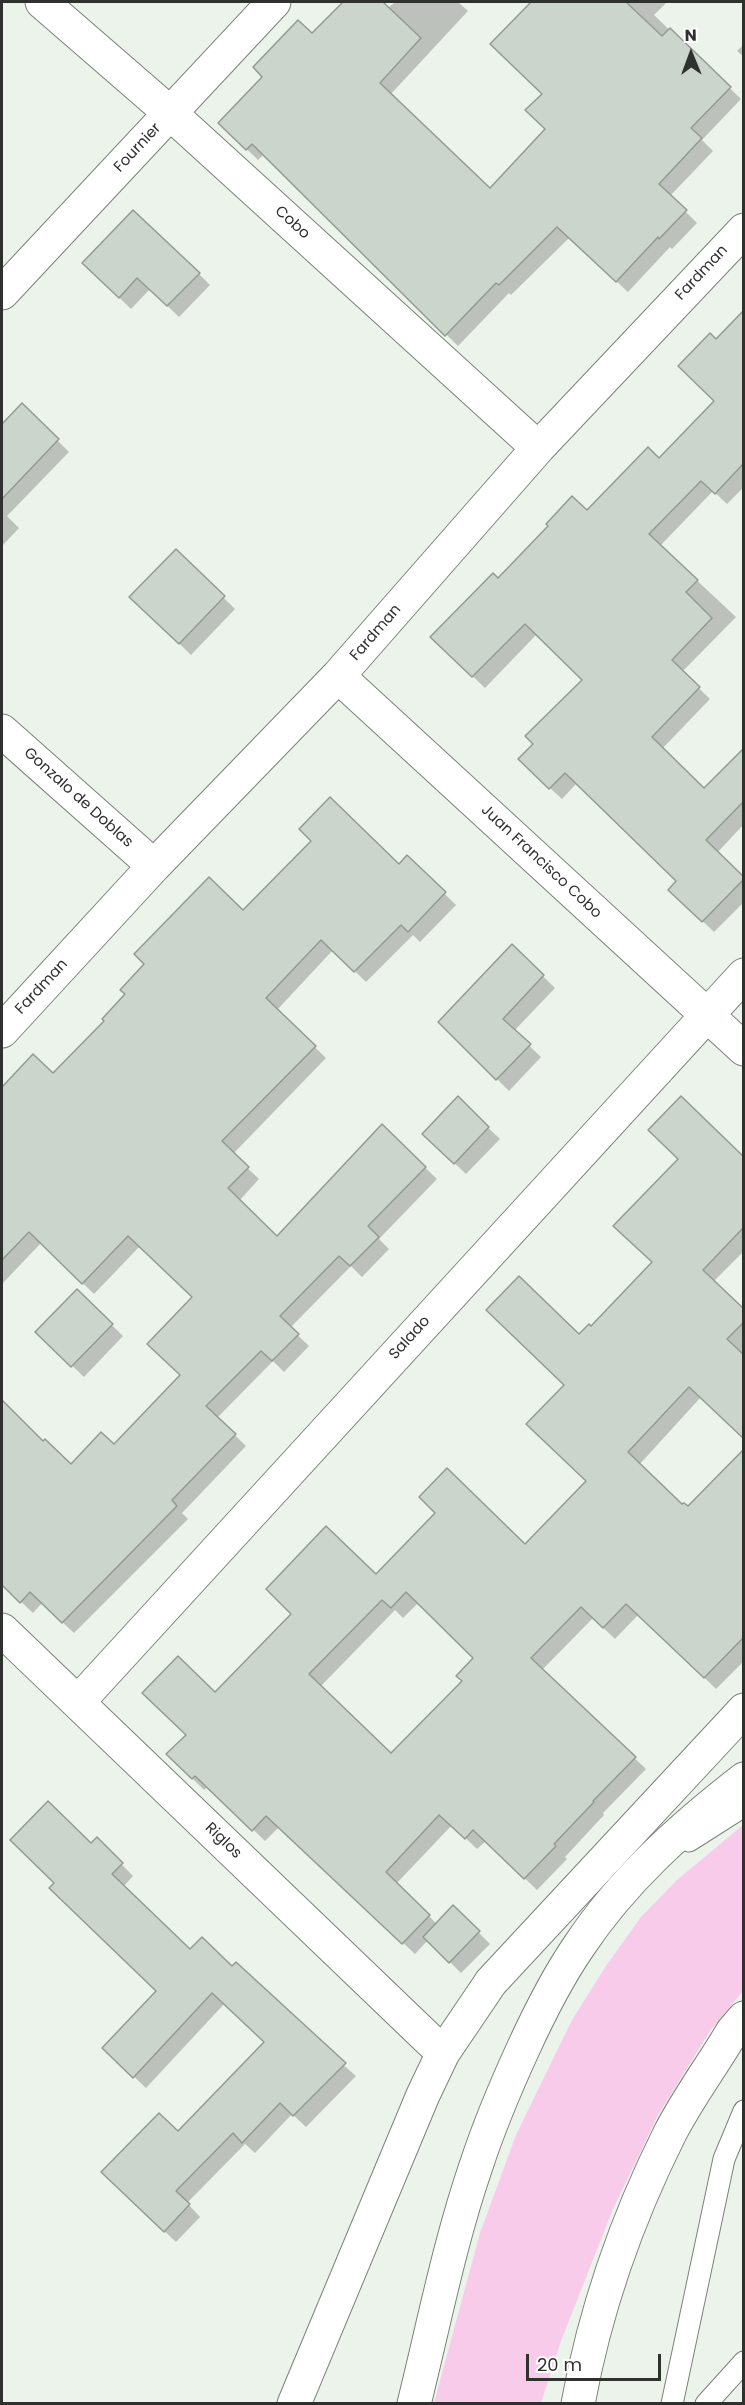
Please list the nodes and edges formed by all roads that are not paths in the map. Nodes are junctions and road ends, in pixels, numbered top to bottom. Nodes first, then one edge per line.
1 (42, 2) edge
2 (274, 2) edge
3 (171, 113) junction
4 (744, 230) edge
5 (2, 293) edge
6 (538, 448) junction
7 (338, 676) junction
8 (2, 731) edge
9 (154, 866) junction
10 (744, 975) edge
11 (706, 1014) junction
12 (2, 1031) edge
13 (744, 1049) edge
14 (2, 1630) edge
15 (78, 1702) junction
16 (744, 1710) edge
17 (744, 1779) edge
18 (744, 1806) edge
19 (621, 1890) junction
20 (744, 2018) edge
21 (443, 2053) junction
22 (744, 2111) edge
23 (744, 2362) edge
24 (294, 2403) edge
25 (414, 2403) edge
26 (578, 2403) edge
27 (672, 2403) edge
28 (706, 2403) edge

1 - 3 main road, Cobo
2 - 3 main road, Fournier
3 - 5 main road, Fournier
3 - 6 main road, Cobo
4 - 6 main road, Fardman
6 - 7 main road, Fardman
7 - 9 main road, Fardman
7 - 11 main road, Juan Francisco Cobo
8 - 9 main road, Gonzalo de Doblas
9 - 12 main road, Fardman
10 - 11 main road, Salado
11 - 13 main road, Juan Francisco Cobo
11 - 15 main road, Salado
14 - 15 main road, Riglos
15 - 21 main road, Riglos
16 - 21 main road
17 - 19 main road
18 - 19 lane
19 - 25 main road
20 - 26 main road
21 - 24 main road
22 - 27 lane
23 - 28 lane

